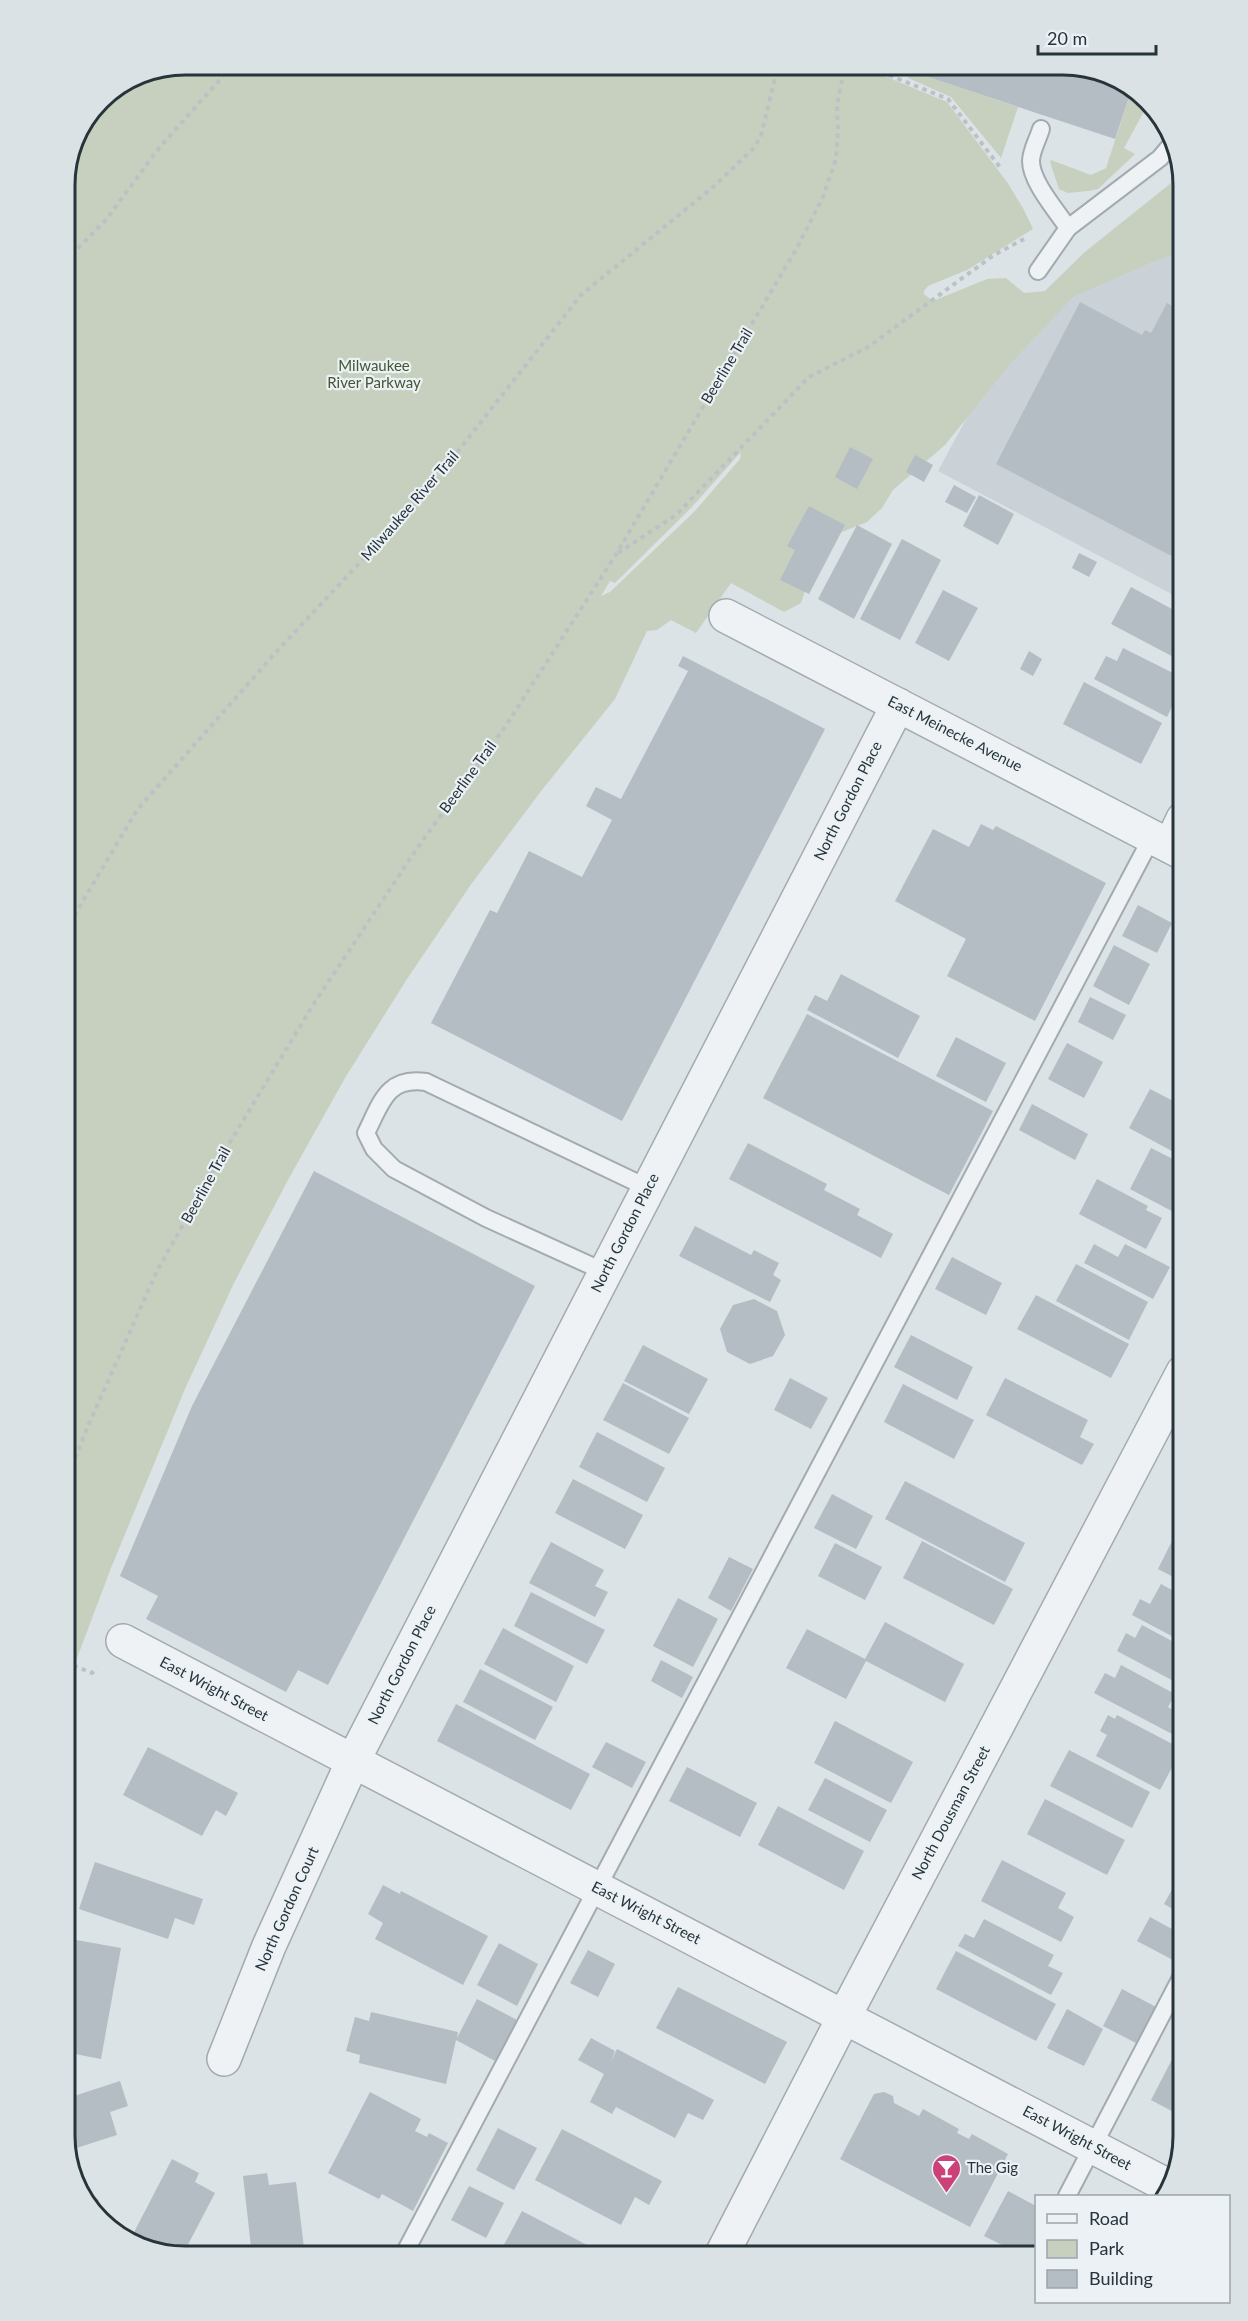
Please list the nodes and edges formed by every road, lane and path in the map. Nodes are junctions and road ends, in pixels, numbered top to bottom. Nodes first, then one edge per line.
1 (223, 75) edge
2 (776, 75) edge
3 (843, 75) edge
4 (889, 75) edge
5 (1041, 129) dead end
6 (986, 147) dead end
7 (1167, 150) edge
8 (1068, 228) junction
9 (75, 251) edge
10 (1038, 271) dead end
11 (615, 556) junction
12 (726, 616) dead end
13 (898, 705) junction
14 (1172, 839) edge
15 (75, 914) edge
16 (648, 1188) junction
17 (605, 1272) junction
18 (1173, 1393) edge
19 (75, 1458) edge
20 (123, 1641) dead end
21 (353, 1761) junction
22 (596, 1888) junction
23 (1173, 1995) edge
24 (844, 2017) junction
25 (224, 2059) dead end
26 (1093, 2146) junction
27 (1163, 2183) edge
28 (1068, 2195) edge
29 (408, 2246) edge
30 (726, 2246) edge

1 - 9 path
2 - 15 path, Milwaukee River Trail
3 - 11 path, Beerline Trail
4 - 6 path
5 - 8 lane
7 - 8 lane
8 - 10 lane
8 - 11 path
11 - 19 path, Beerline Trail
12 - 13 street, East Meinecke Avenue
13 - 14 street, East Meinecke Avenue
13 - 16 street, North Gordon Place
14 - 22 lane
16 - 17 street, North Gordon Place
16 - 17 lane
17 - 21 street, North Gordon Place
18 - 24 street, North Dousman Street
20 - 21 street, East Wright Street
21 - 22 street, East Wright Street
21 - 25 street, North Gordon Court
22 - 24 street, East Wright Street
22 - 29 lane
23 - 26 lane
24 - 26 street, East Wright Street
24 - 30 street, North Dousman Street
26 - 27 street, East Wright Street
26 - 28 lane

